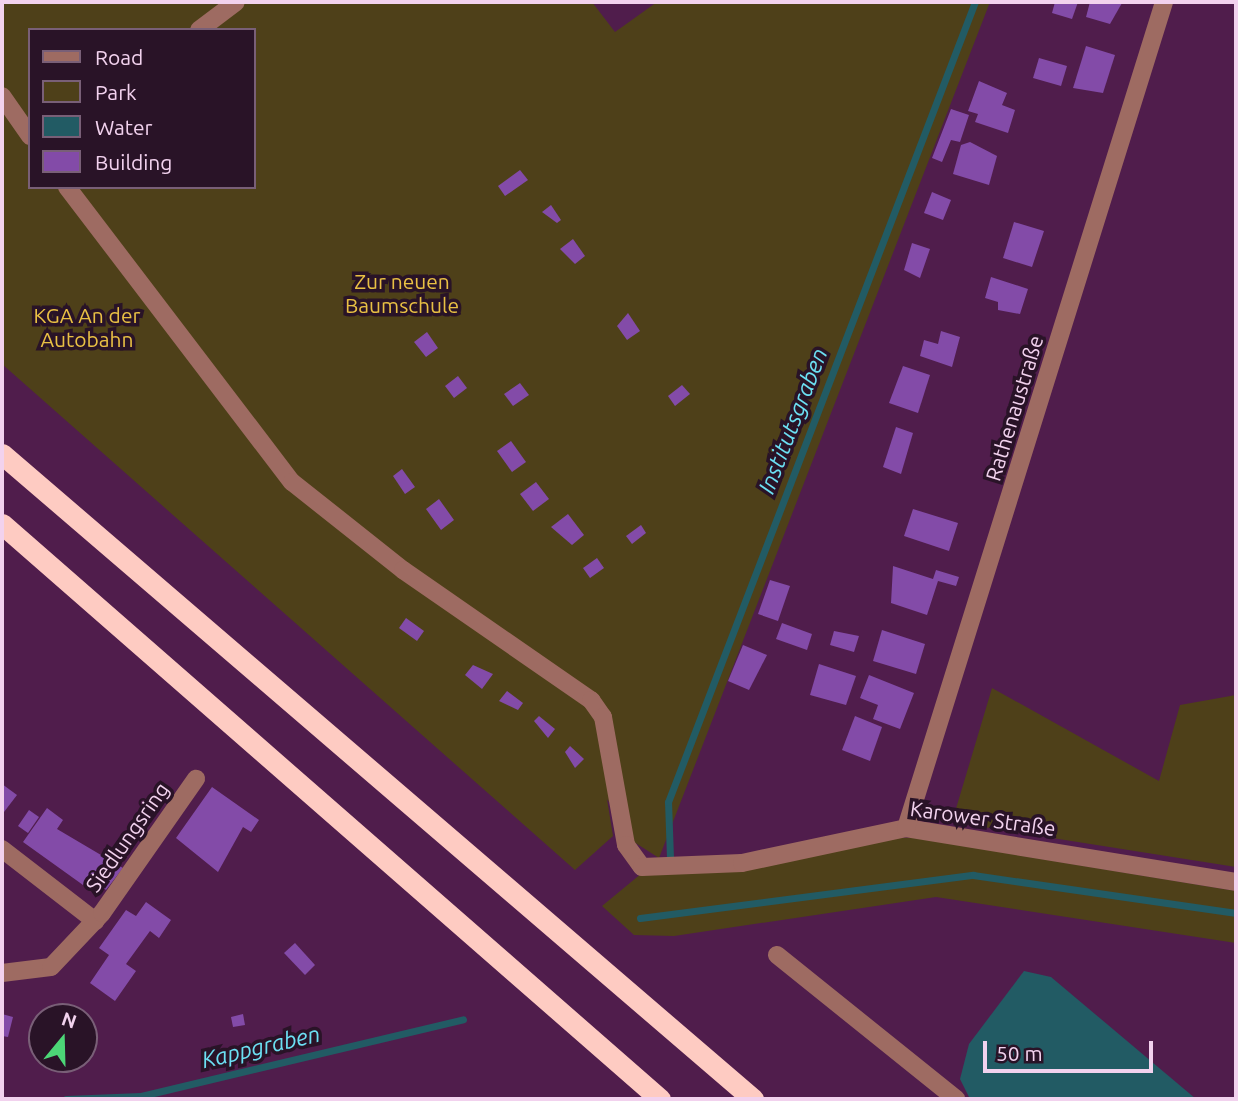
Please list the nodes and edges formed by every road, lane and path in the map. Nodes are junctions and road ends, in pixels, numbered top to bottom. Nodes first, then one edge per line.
1 (236, 2) edge
2 (1164, 2) edge
3 (202, 28) edge
4 (2, 96) edge
5 (28, 133) edge
6 (69, 189) edge
7 (2, 454) edge
8 (2, 524) edge
9 (196, 779) dead end
10 (906, 828) junction
11 (2, 849) edge
12 (1236, 882) edge
13 (94, 921) junction
14 (777, 955) dead end
15 (2, 973) edge
16 (660, 1099) edge
17 (753, 1099) edge
18 (956, 1099) edge

1 - 3 street
2 - 10 street, Rathenaustraße
4 - 5 street
6 - 10 street, Karower Straße
7 - 17 highway
8 - 16 highway
9 - 13 street, Siedlungsring
10 - 12 street, Karower Straße
11 - 13 street, Siedlungsring
13 - 15 street, Siedlungsring
14 - 18 street

